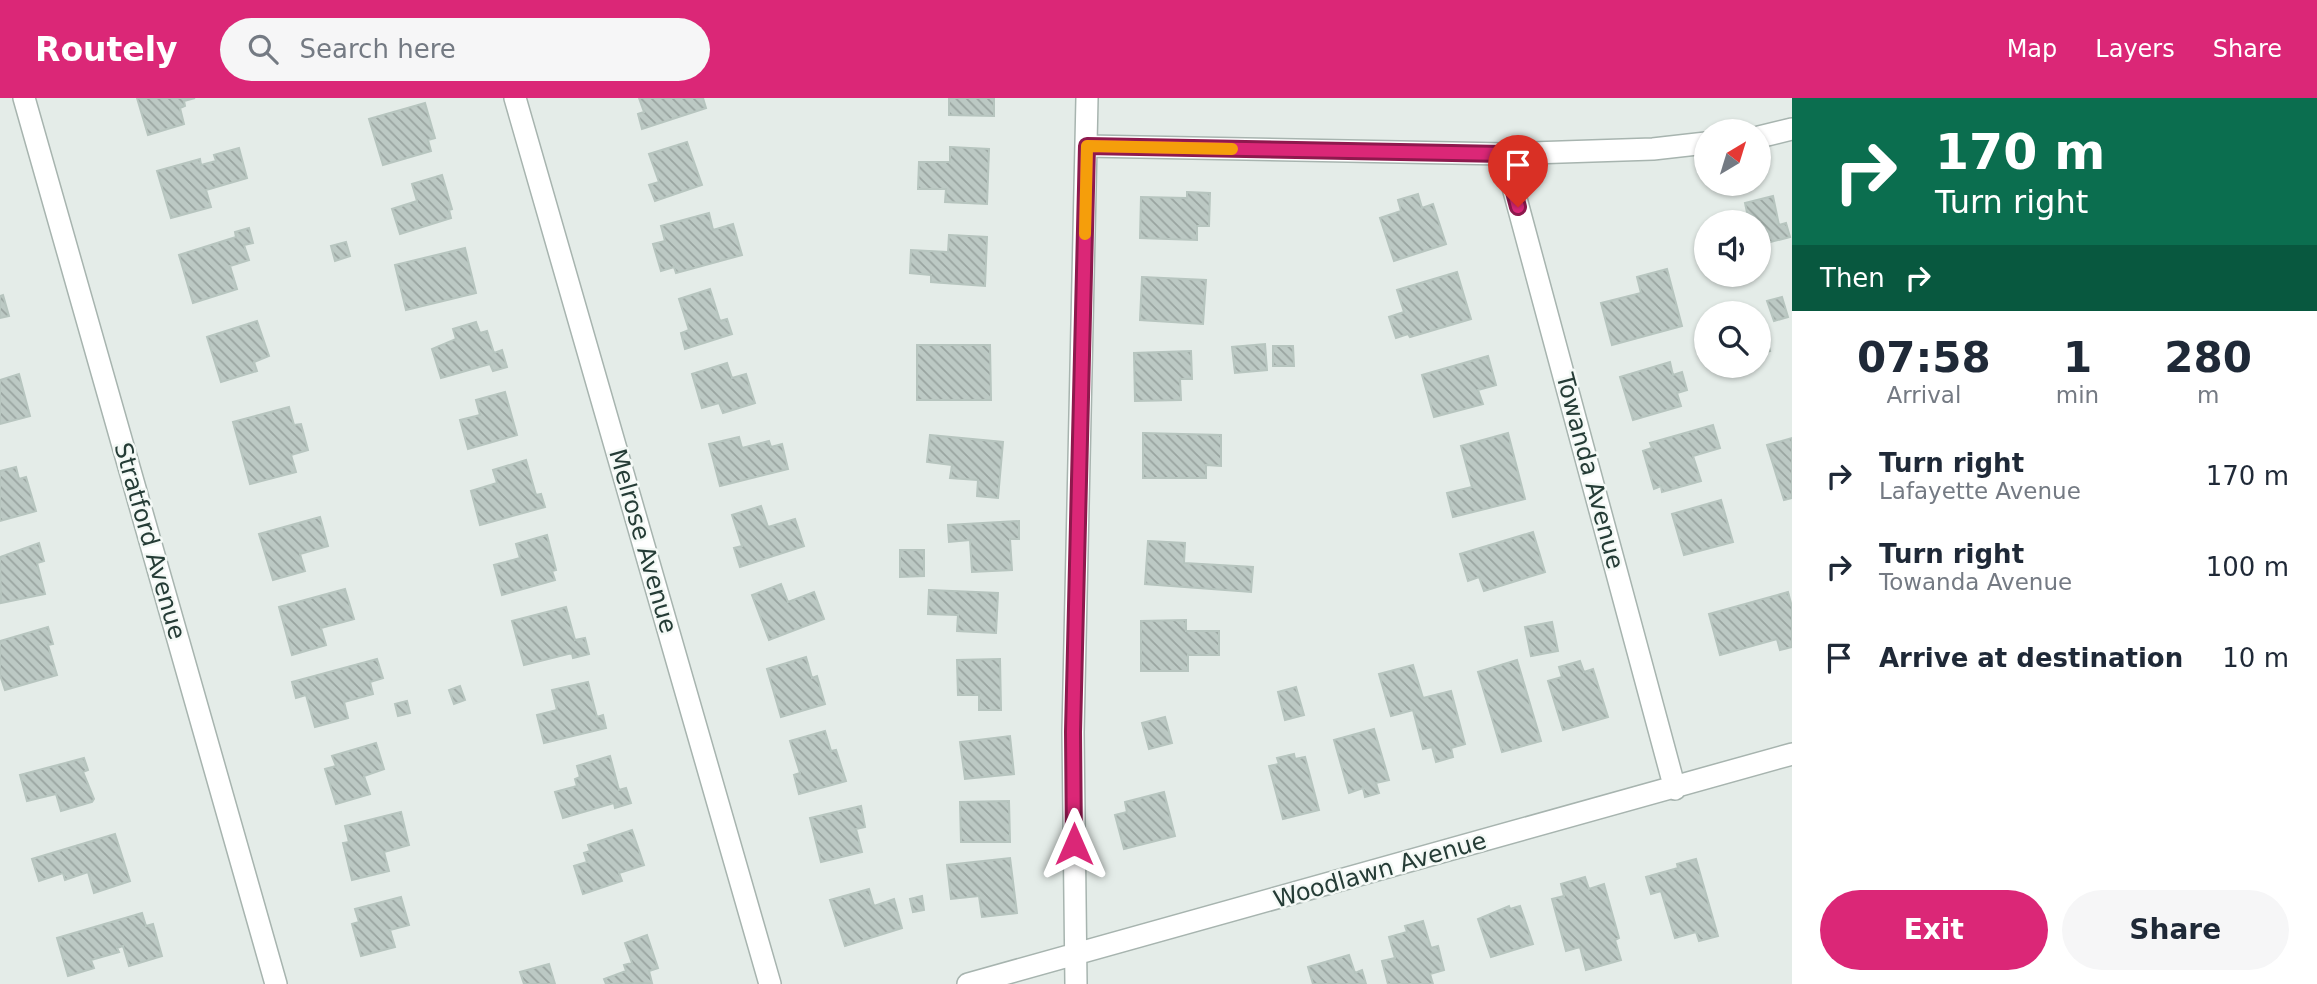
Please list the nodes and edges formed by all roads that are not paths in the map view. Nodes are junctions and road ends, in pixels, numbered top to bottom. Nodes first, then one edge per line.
1 (24, 98) edge
2 (515, 98) edge
3 (1087, 98) edge
4 (1792, 129) edge
5 (1771, 133) edge
6 (1694, 144) edge
7 (1087, 146) junction
8 (1504, 154) junction
9 (1792, 754) edge
10 (1675, 789) junction
11 (1076, 955) junction
12 (276, 984) edge
13 (770, 984) edge
14 (968, 984) edge
15 (1076, 984) edge

1 - 12 street, Stratford Avenue
2 - 13 street, Melrose Avenue
3 - 7 street
4 - 5 street
6 - 8 street
7 - 8 street
7 - 11 street
8 - 10 street, Towanda Avenue
9 - 10 street, Woodlawn Avenue
10 - 11 street, Woodlawn Avenue
11 - 14 street, Woodlawn Avenue
11 - 15 street

